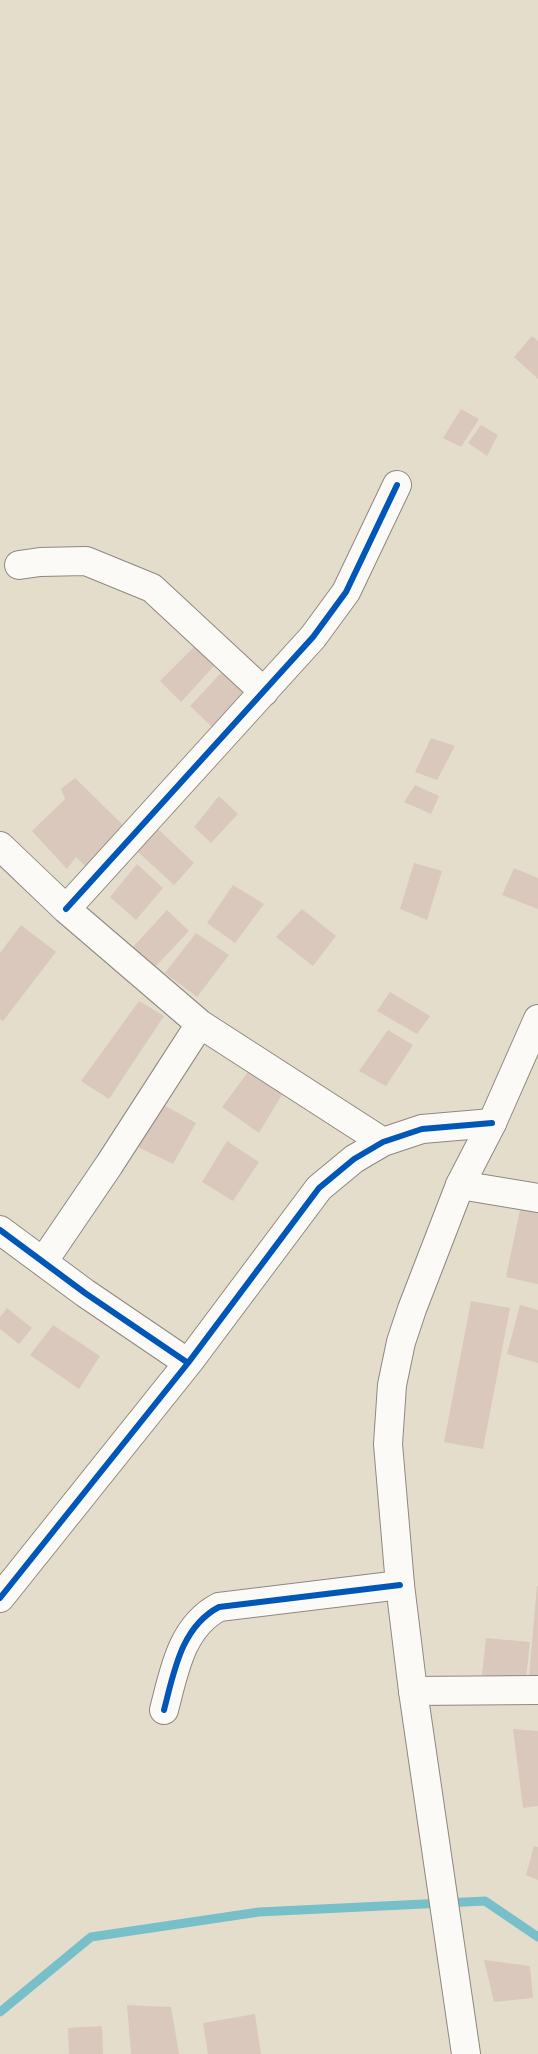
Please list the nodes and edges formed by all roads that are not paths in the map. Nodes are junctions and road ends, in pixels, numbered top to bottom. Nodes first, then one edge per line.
1 (397, 485) dead end
2 (19, 565) dead end
3 (264, 692) junction
4 (0, 846) edge
5 (66, 909) junction
6 (538, 1019) edge
7 (200, 1024) junction
8 (492, 1123) junction
9 (383, 1142) junction
10 (460, 1185) junction
11 (538, 1198) edge
12 (0, 1230) edge
13 (43, 1262) junction
14 (188, 1363) junction
15 (400, 1585) junction
16 (0, 1598) edge
17 (538, 1690) edge
18 (413, 1691) junction
19 (164, 1710) dead end
20 (466, 2054) edge

1 - 3 main road
2 - 3 main road
3 - 5 main road
4 - 5 main road
5 - 7 main road
6 - 8 main road
7 - 9 main road
7 - 13 main road
8 - 9 main road
8 - 10 main road
9 - 14 main road
10 - 11 main road
10 - 15 main road
12 - 13 main road
13 - 14 main road
14 - 16 main road
15 - 18 main road
15 - 19 main road
17 - 18 main road
18 - 20 main road

